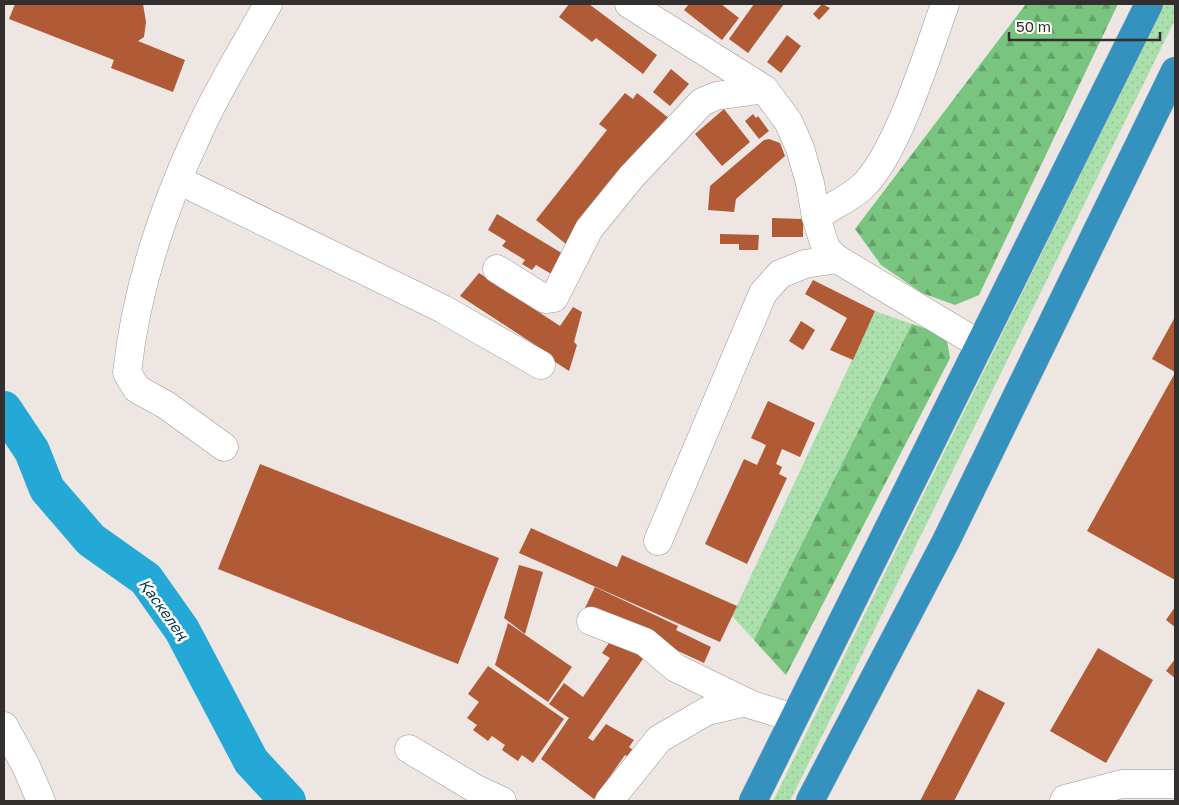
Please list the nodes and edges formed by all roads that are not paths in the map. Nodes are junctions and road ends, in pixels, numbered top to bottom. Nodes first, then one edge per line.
1 (268, 4) edge
2 (630, 4) edge
3 (945, 4) edge
4 (1133, 4) edge
5 (1149, 4) edge
6 (1125, 50) junction
7 (1175, 71) edge
8 (764, 88) junction
9 (1175, 102) edge
10 (178, 180) junction
11 (1115, 196) junction
12 (816, 217) junction
13 (837, 260) junction
14 (497, 269) dead end
15 (979, 344) junction
16 (542, 365) dead end
17 (224, 447) dead end
18 (658, 541) dead end
19 (591, 621) dead end
20 (746, 702) junction
21 (794, 718) junction
22 (4, 726) edge
23 (409, 749) dead end
24 (1175, 784) edge
25 (41, 801) edge
26 (502, 801) edge
27 (608, 801) edge
28 (753, 801) edge
29 (810, 801) edge
30 (1064, 801) edge

1 - 10 lane
2 - 8 lane
3 - 12 lane
4 - 6 highway
5 - 6 highway
6 - 15 highway
7 - 11 highway
8 - 12 lane
8 - 14 lane
9 - 11 highway
10 - 16 lane
10 - 17 lane
11 - 29 highway
12 - 13 lane
13 - 15 lane
13 - 18 lane
15 - 21 highway
19 - 20 lane
20 - 21 lane
20 - 27 lane
21 - 28 highway
22 - 25 lane
23 - 26 lane
24 - 30 lane

